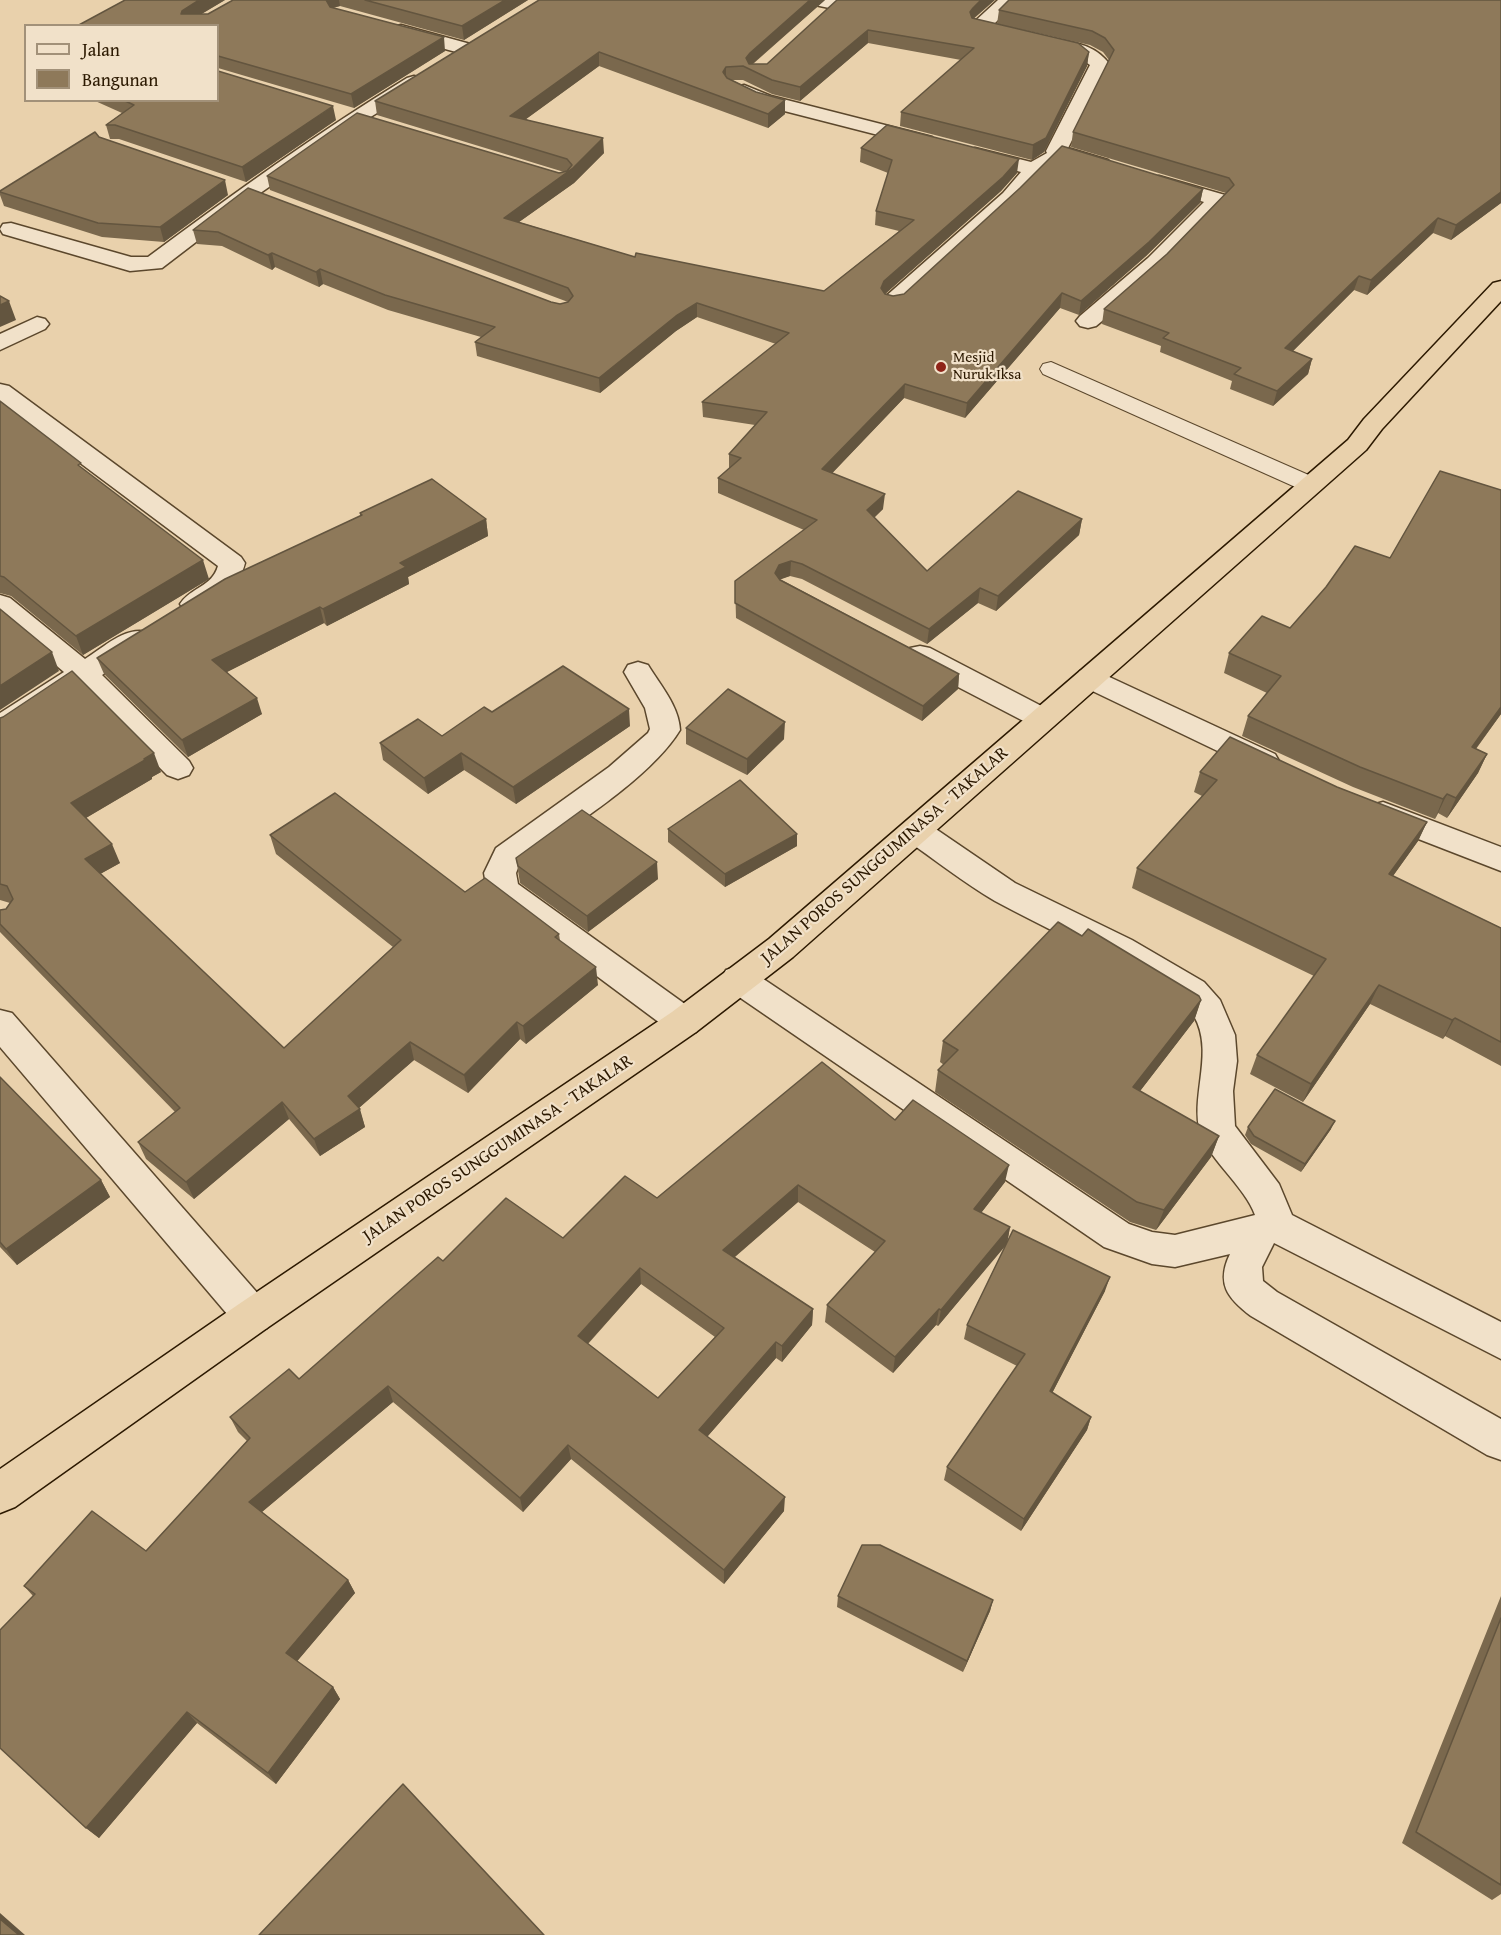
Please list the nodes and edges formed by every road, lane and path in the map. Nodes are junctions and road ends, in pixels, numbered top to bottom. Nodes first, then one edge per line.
1 (1008, 0) edge
2 (830, 1) edge
3 (817, 19) edge
4 (382, 26) edge
5 (1002, 33) edge
6 (487, 37) edge
7 (1023, 38) edge
8 (467, 49) junction
9 (447, 62) edge
10 (427, 74) edge
11 (735, 86) edge
12 (335, 111) edge
13 (357, 117) junction
14 (380, 124) edge
15 (1056, 151) junction
16 (1035, 169) junction
17 (1120, 169) edge
18 (1141, 176) edge
19 (228, 185) edge
20 (249, 192) junction
21 (271, 201) edge
22 (11, 229) dead end
23 (1501, 288) edge
24 (893, 302) edge
25 (1089, 321) dead end
26 (37, 324) dead end
27 (0, 343) edge
28 (1051, 369) dead end
29 (0, 391) edge
30 (1311, 485) junction
31 (0, 604) edge
32 (896, 642) edge
33 (82, 672) junction
34 (638, 672) dead end
35 (1090, 678) junction
36 (1043, 719) junction
37 (0, 728) edge
38 (178, 768) dead end
39 (1288, 772) edge
40 (1362, 805) edge
41 (916, 831) junction
42 (1501, 859) edge
43 (738, 979) junction
44 (684, 1022) junction
45 (0, 1023) edge
46 (1269, 1228) junction
47 (253, 1316) junction
48 (1501, 1341) edge
49 (1501, 1441) edge
50 (0, 1493) edge

1 - 5 street
2 - 3 street
4 - 8 street
6 - 8 street
7 - 15 street
8 - 9 street
10 - 13 street
11 - 16 street
12 - 13 street
13 - 14 street
13 - 20 street
15 - 16 street
15 - 17 street
16 - 24 street
18 - 25 street
19 - 20 street
20 - 21 street
20 - 22 street
23 - 30 highway, JALAN POROS SUNGGUMINASA - TAKALAR
26 - 27 street
28 - 30 lane
29 - 33 street
30 - 35 highway, JALAN POROS SUNGGUMINASA - TAKALAR
31 - 33 street
32 - 36 street
33 - 37 street
33 - 38 street
34 - 44 street
35 - 36 highway, JALAN POROS SUNGGUMINASA - TAKALAR
35 - 39 street
36 - 41 highway, JALAN POROS SUNGGUMINASA - TAKALAR
40 - 42 street
41 - 43 highway, JALAN POROS SUNGGUMINASA - TAKALAR
41 - 46 street
43 - 44 highway, JALAN POROS SUNGGUMINASA - TAKALAR
43 - 46 street
44 - 47 highway, JALAN POROS SUNGGUMINASA - TAKALAR
45 - 47 street
46 - 48 street
46 - 49 street
47 - 50 highway, JALAN POROS SUNGGUMINASA - TAKALAR

